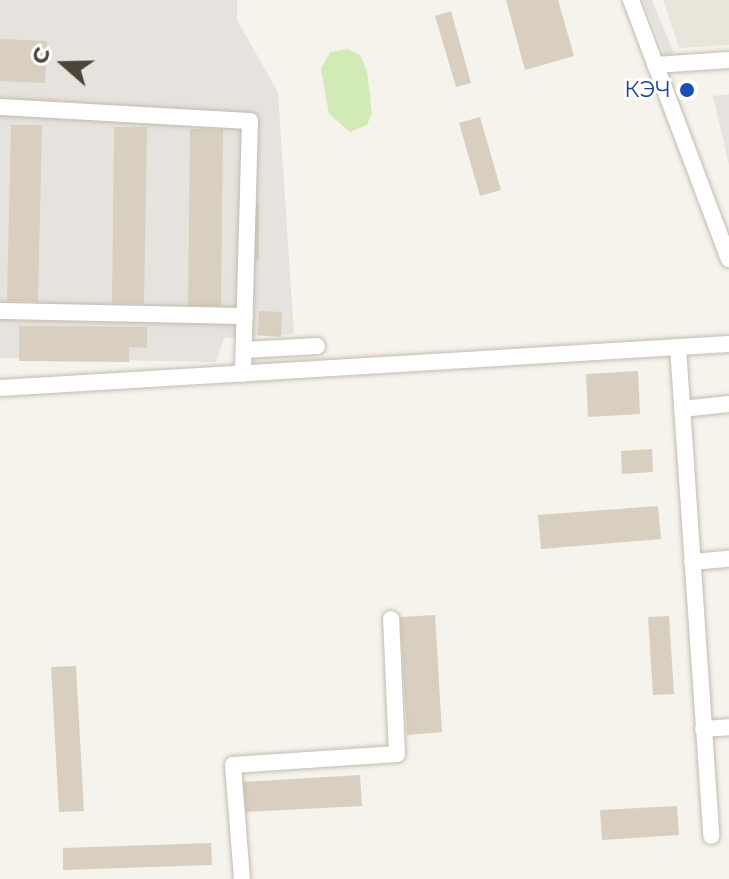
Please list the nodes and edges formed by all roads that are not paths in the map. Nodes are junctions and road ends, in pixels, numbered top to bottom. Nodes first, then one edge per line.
1 (631, 0) edge
2 (729, 60) edge
3 (655, 65) junction
4 (0, 107) edge
5 (729, 259) edge
6 (0, 311) edge
7 (245, 316) junction
8 (729, 344) edge
9 (317, 346) dead end
10 (678, 347) junction
11 (244, 350) junction
12 (243, 374) junction
13 (0, 388) edge
14 (729, 404) edge
15 (682, 409) junction
16 (729, 559) edge
17 (692, 562) junction
18 (391, 619) dead end
19 (729, 727) edge
20 (703, 729) junction
21 (711, 836) dead end
22 (242, 879) edge

1 - 3 street
2 - 3 street
3 - 5 street
4 - 7 street
6 - 7 street
7 - 11 street
8 - 10 street
9 - 11 street
10 - 12 street
10 - 15 street
11 - 12 street
12 - 13 street
14 - 15 street
15 - 17 street
16 - 17 street
17 - 20 street
18 - 22 street
19 - 20 street
20 - 21 street

